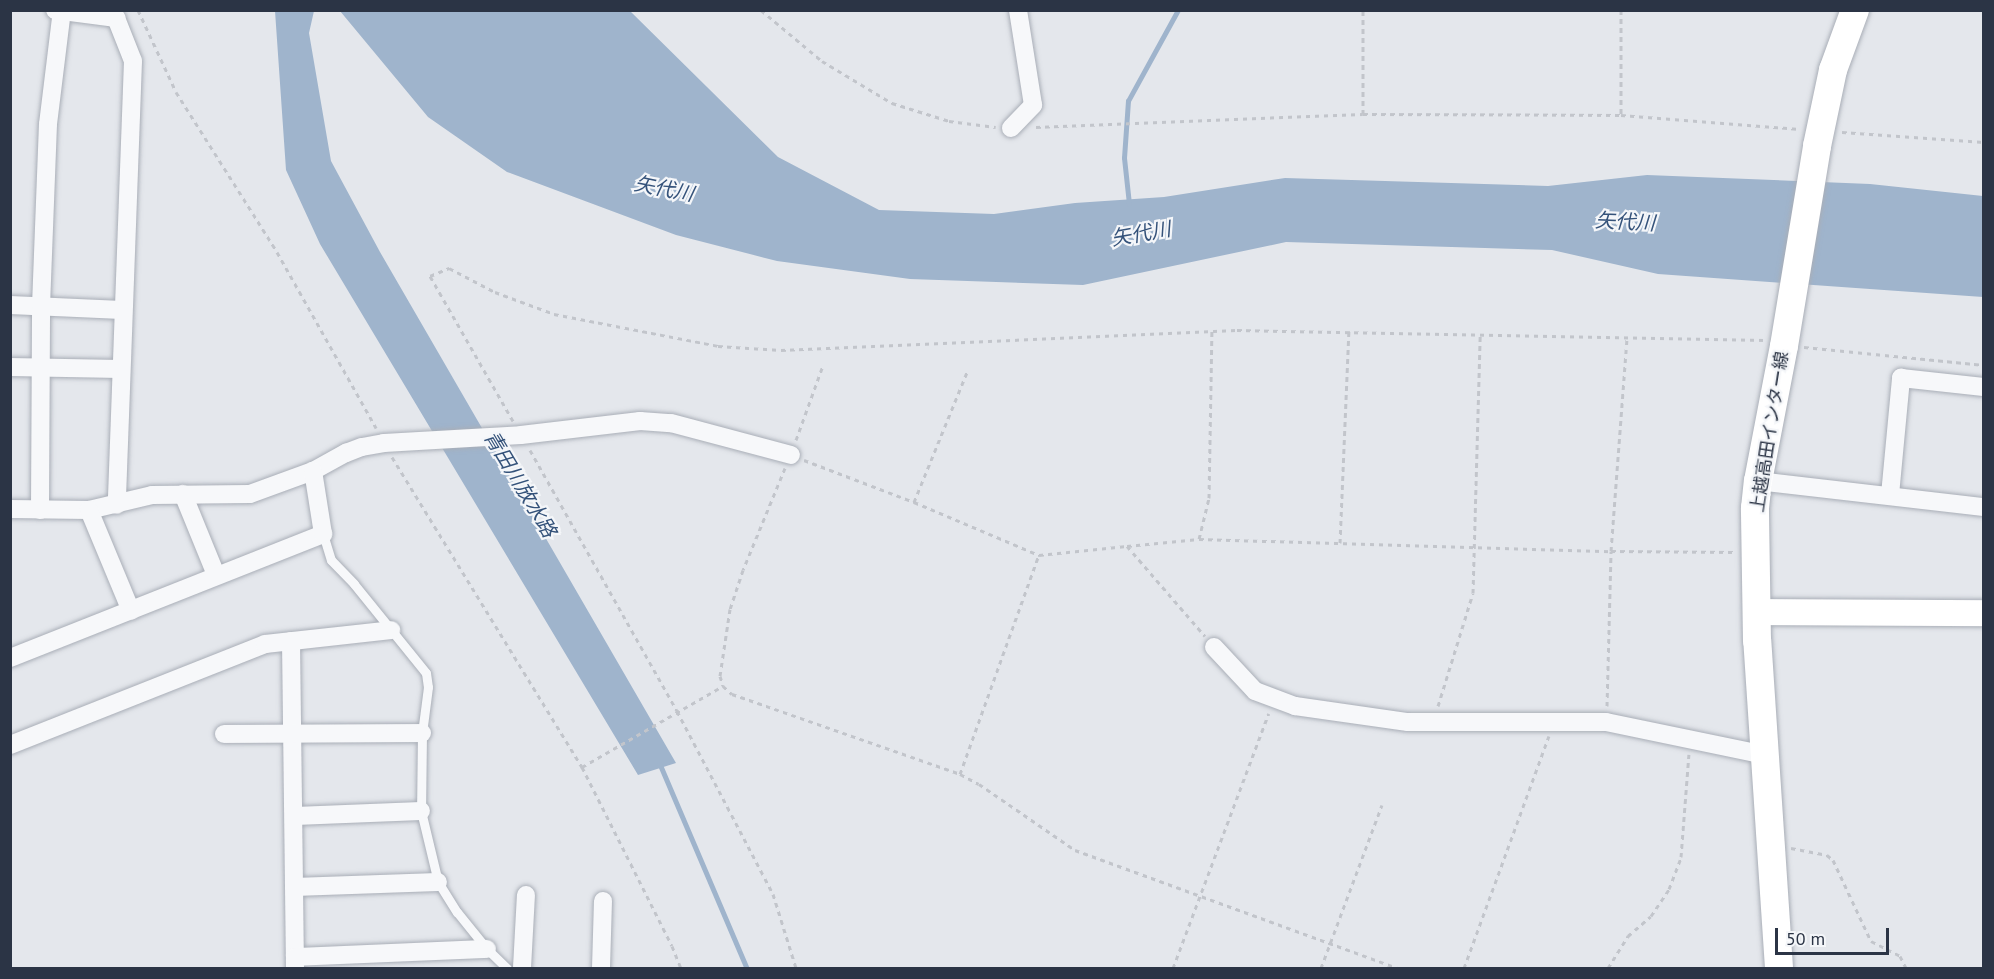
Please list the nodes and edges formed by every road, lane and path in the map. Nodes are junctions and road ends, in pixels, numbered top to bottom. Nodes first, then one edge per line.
1 (138, 10) edge
2 (761, 10) edge
3 (1018, 10) edge
4 (1363, 10) edge
5 (1621, 10) edge
6 (1855, 10) edge
7 (60, 11) edge
8 (1363, 114) junction
9 (1621, 115) junction
10 (1011, 128) junction
11 (1818, 138) junction
12 (1983, 142) edge
13 (10, 305) edge
14 (41, 306) junction
15 (122, 310) junction
16 (1348, 330) junction
17 (1212, 331) junction
18 (1480, 334) junction
19 (1627, 337) junction
20 (1784, 343) junction
21 (1983, 365) edge
22 (10, 367) edge
23 (41, 367) junction
24 (822, 368) dead end
25 (121, 369) junction
26 (968, 370) dead end
27 (1983, 387) edge
28 (521, 435) junction
29 (384, 443) junction
30 (791, 455) junction
31 (314, 471) junction
32 (1758, 481) junction
33 (183, 494) junction
34 (1890, 495) junction
35 (914, 502) junction
36 (117, 505) junction
37 (1983, 507) edge
38 (10, 509) edge
39 (40, 510) junction
40 (89, 510) junction
41 (323, 534) junction
42 (1199, 539) junction
43 (1340, 543) junction
44 (1127, 546) junction
45 (1475, 546) junction
46 (1611, 551) junction
47 (1754, 552) junction
48 (1039, 555) junction
49 (216, 575) junction
50 (131, 611) junction
51 (1757, 612) junction
52 (1983, 614) edge
53 (391, 630) junction
54 (291, 641) junction
55 (1214, 646) joint
56 (10, 658) edge
57 (723, 686) junction
58 (1274, 700) junction
59 (676, 711) junction
60 (1554, 722) junction
61 (1606, 722) junction
62 (1433, 723) junction
63 (422, 733) junction
64 (224, 734) dead end
65 (292, 734) junction
66 (1690, 739) junction
67 (10, 745) edge
68 (1765, 755) junction
69 (582, 767) junction
70 (960, 774) junction
71 (1382, 805) dead end
72 (421, 812) junction
73 (295, 816) junction
74 (1771, 844) junction
75 (438, 882) junction
76 (294, 887) junction
77 (526, 895) dead end
78 (603, 901) dead end
79 (1330, 943) junction
80 (487, 949) junction
81 (295, 963) edge
82 (507, 969) edge
83 (522, 969) edge
84 (601, 969) edge
85 (681, 969) edge
86 (796, 969) edge
87 (1173, 969) edge
88 (1321, 969) edge
89 (1397, 969) edge
90 (1464, 969) edge
91 (1608, 969) edge
92 (1779, 969) edge
93 (1906, 969) edge

1 - 29 path
2 - 10 path
3 - 10 street
4 - 8 path
5 - 9 path
6 - 11 main road, 上越高田インター線
7 - 14 street
7 - 15 street
8 - 9 path
8 - 10 path
9 - 11 path
11 - 12 path
11 - 20 main road, 上越高田インター線
13 - 14 street
14 - 15 street
14 - 23 street
15 - 25 street
16 - 17 path
16 - 18 path
16 - 43 path
17 - 28 path
17 - 42 path
18 - 19 path
18 - 45 path
19 - 20 path
19 - 46 path
20 - 21 path
20 - 32 main road, 上越高田インター線
22 - 23 street
23 - 25 street
23 - 39 street
24 - 30 path
25 - 36 street
26 - 35 path
27 - 34 street
28 - 29 street
28 - 30 street
28 - 59 path
29 - 31 street
29 - 69 path
30 - 35 path
30 - 57 path
31 - 33 street
31 - 41 street
32 - 34 street
32 - 47 main road, 上越高田インター線
33 - 36 street
33 - 49 street
34 - 37 street
35 - 48 path
36 - 40 street
38 - 39 street
39 - 40 street
40 - 50 street
41 - 49 street
41 - 53 lane
42 - 43 path
42 - 44 path
43 - 45 path
44 - 48 path
44 - 55 path
45 - 46 path
45 - 62 path
46 - 47 path
46 - 61 path
47 - 51 main road, 上越高田インター線
48 - 70 path
49 - 50 street
50 - 56 street
51 - 52 street
51 - 68 main road, 上越高田インター線
53 - 54 street
53 - 63 lane
54 - 65 street
54 - 67 street
55 - 58 street
57 - 59 path
57 - 70 path
58 - 62 street
58 - 87 path
59 - 69 path
59 - 86 path
60 - 61 street
60 - 62 street
60 - 90 path
61 - 66 street
63 - 65 street
63 - 72 lane
64 - 65 street
65 - 73 street
66 - 68 street
66 - 91 path
68 - 74 main road, 上越高田インター線
69 - 85 path
70 - 79 path
71 - 79 path
72 - 73 street
72 - 75 lane
73 - 76 street
74 - 92 main road, 上越高田インター線
74 - 93 path
75 - 76 street
75 - 80 lane
76 - 81 street
77 - 83 street
78 - 84 street
79 - 88 path
79 - 89 path
80 - 81 street
80 - 82 lane

